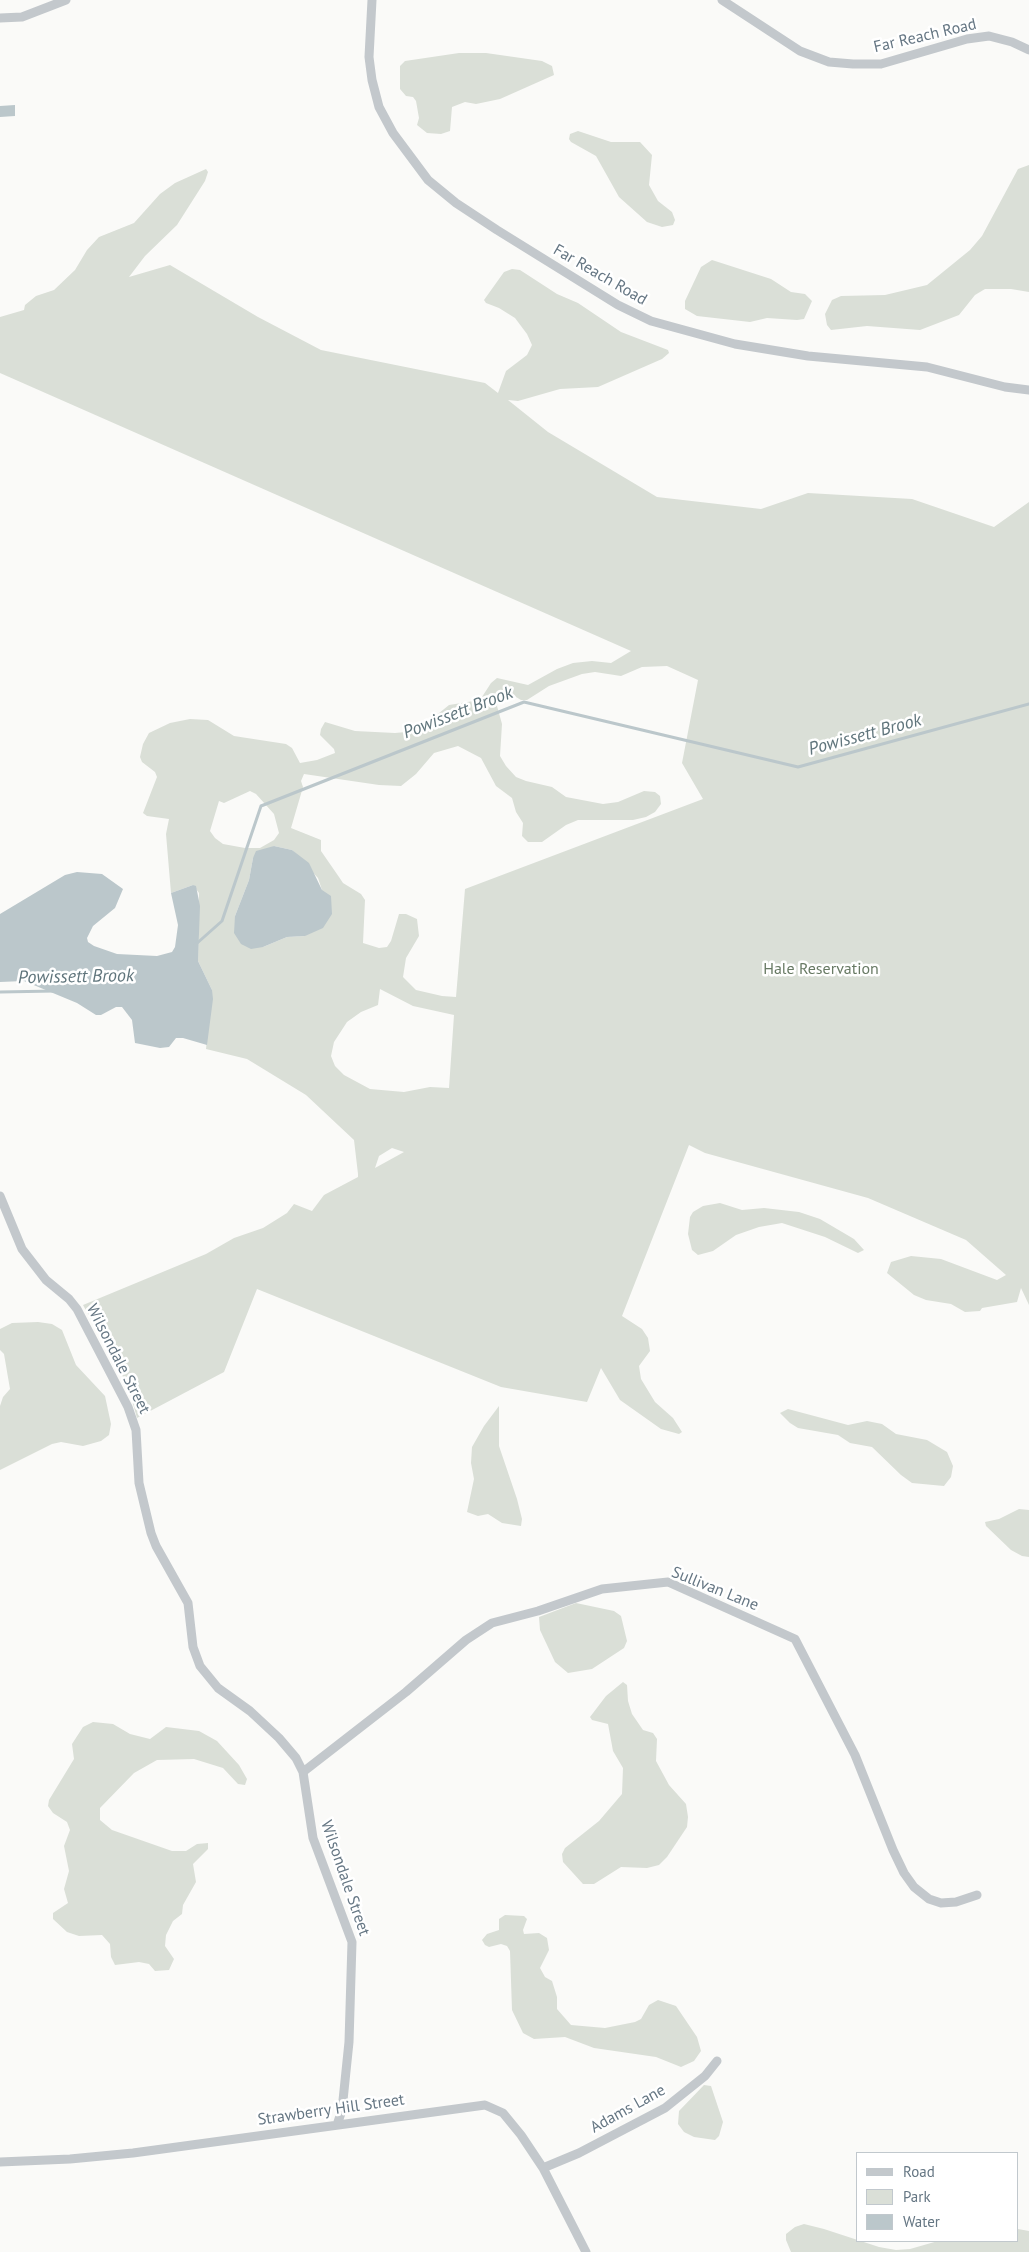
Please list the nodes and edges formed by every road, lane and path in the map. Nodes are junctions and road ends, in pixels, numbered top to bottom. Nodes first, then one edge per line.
1 (66, 0) edge
2 (372, 0) edge
3 (722, 0) edge
4 (0, 18) edge
5 (1029, 50) edge
6 (1029, 390) edge
7 (0, 1196) edge
8 (303, 1772) junction
9 (977, 1896) dead end
10 (717, 2061) dead end
11 (337, 2125) junction
12 (0, 2162) edge
13 (543, 2168) junction
14 (586, 2252) edge

1 - 4 street
2 - 6 street, Far Reach Road
3 - 5 street, Far Reach Road
7 - 8 street, Wilsondale Street
8 - 9 street, Sullivan Lane
8 - 11 street, Wilsondale Street
10 - 13 street, Adams Lane
11 - 12 street, Strawberry Hill Street
11 - 13 street, Strawberry Hill Street
13 - 14 street, Strawberry Hill Street

